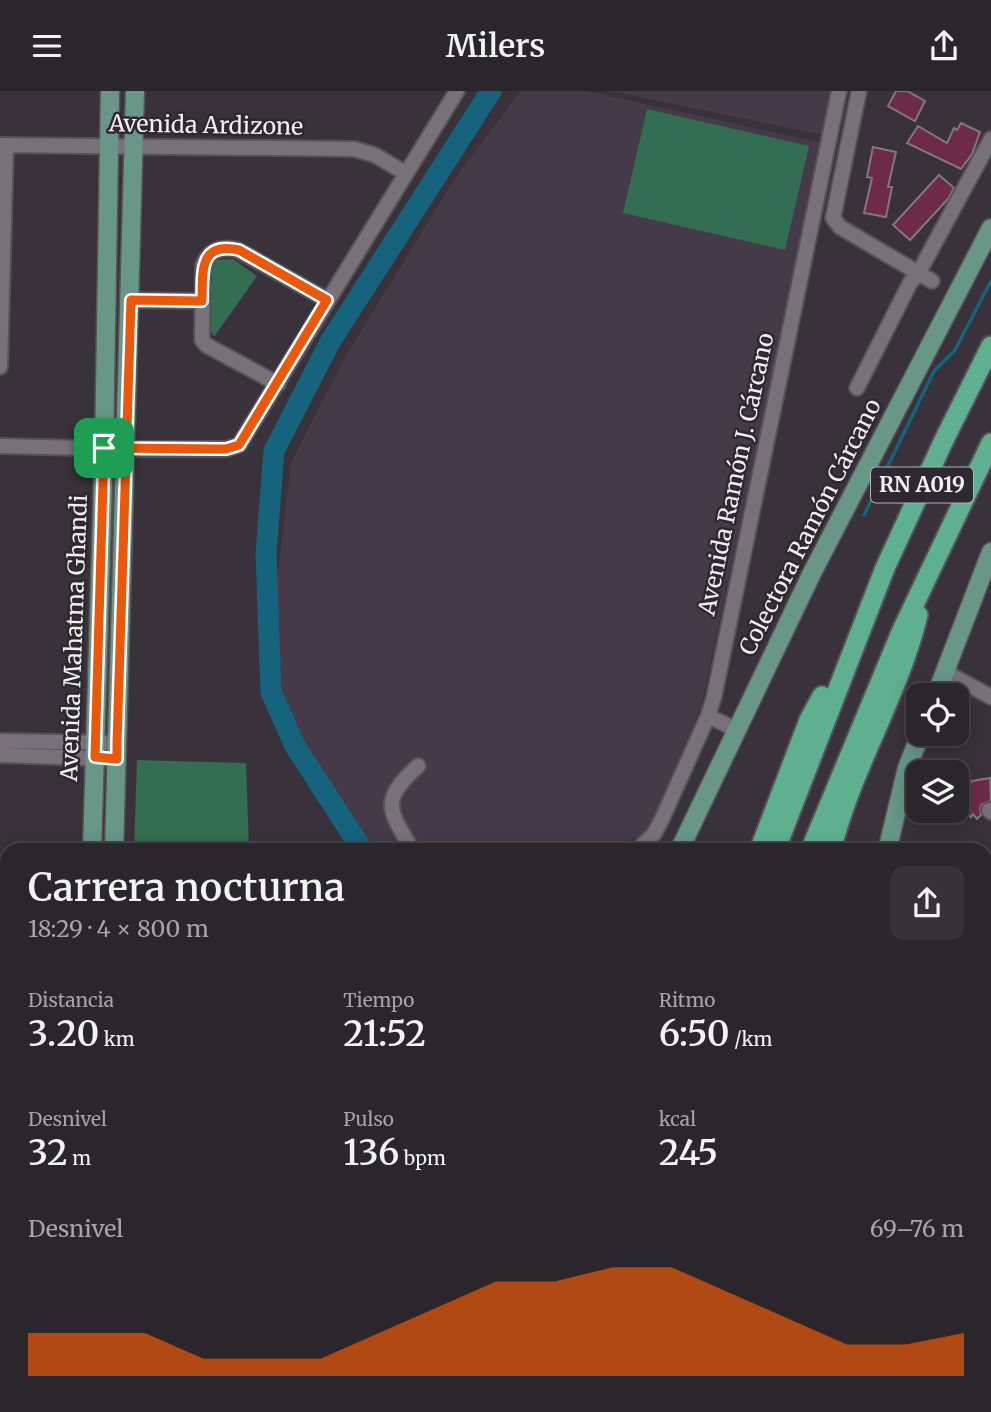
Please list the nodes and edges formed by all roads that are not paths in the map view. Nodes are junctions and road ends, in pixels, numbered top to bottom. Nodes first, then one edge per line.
1 (110, 91) edge
2 (135, 91) edge
3 (457, 91) edge
4 (839, 91) edge
5 (859, 91) edge
6 (991, 139) edge
7 (3, 145) edge
8 (108, 146) junction
9 (134, 146) junction
10 (405, 173) junction
11 (991, 228) edge
12 (919, 271) junction
13 (932, 281) dead end
14 (131, 300) junction
15 (327, 300) junction
16 (202, 301) junction
17 (991, 346) edge
18 (0, 367) edge
19 (278, 384) junction
20 (858, 389) dead end
21 (991, 443) edge
22 (0, 446) edge
23 (104, 448) junction
24 (126, 449) junction
25 (991, 552) edge
26 (932, 563) junction
27 (991, 586) edge
28 (860, 627) junction
29 (949, 682) edge
30 (991, 697) edge
31 (708, 716) junction
32 (737, 730) junction
33 (0, 741) edge
34 (916, 746) edge
35 (928, 746) edge
36 (95, 750) junction
37 (117, 751) junction
38 (0, 755) edge
39 (418, 765) dead end
40 (92, 843) edge
41 (114, 843) edge
42 (408, 843) edge
43 (644, 843) edge
44 (683, 843) edge
45 (762, 843) edge
46 (778, 843) edge
47 (813, 843) edge
48 (834, 843) edge
49 (889, 843) edge
50 (889, 843) edge
51 (393, 1412) edge
52 (415, 1412) edge

1 - 8 main road, Avenida Mahatma Ghandi
2 - 9 main road, Avenida Mahatma Ghandi
3 - 10 street
4 - 31 street, Avenida Ramón J. Cárcano
5 - 12 street
6 - 12 street
7 - 8 street, Avenida Ardizone
7 - 18 street
8 - 9 street, Avenida Ardizone
8 - 23 main road, Avenida Mahatma Ghandi
9 - 10 street, Avenida Ardizone
9 - 14 main road, Avenida Mahatma Ghandi
10 - 15 street
11 - 32 main road, Colectora Ramón Cárcano
12 - 13 street
12 - 20 street
14 - 16 street
14 - 24 main road, Avenida Mahatma Ghandi
15 - 16 street
15 - 19 street
16 - 19 street
17 - 28 highway, RN A019
19 - 24 street
21 - 26 highway, RN A019
22 - 23 street
23 - 24 street
23 - 36 main road, Avenida Mahatma Ghandi
24 - 37 main road, Avenida Mahatma Ghandi
25 - 29 main road
26 - 47 highway, RN A019
26 - 48 highway
27 - 29 main road
28 - 45 highway
28 - 46 highway, RN A019
29 - 30 street
31 - 32 street
31 - 43 street, Avenida Ramón J. Cárcano
32 - 44 main road, Colectora Ramón Cárcano
33 - 36 street
34 - 49 main road
35 - 50 main road
36 - 37 street
36 - 38 street
36 - 40 main road, Avenida Mahatma Ghandi
37 - 41 main road, Avenida Mahatma Ghandi
39 - 42 street
51 - 52 main road

